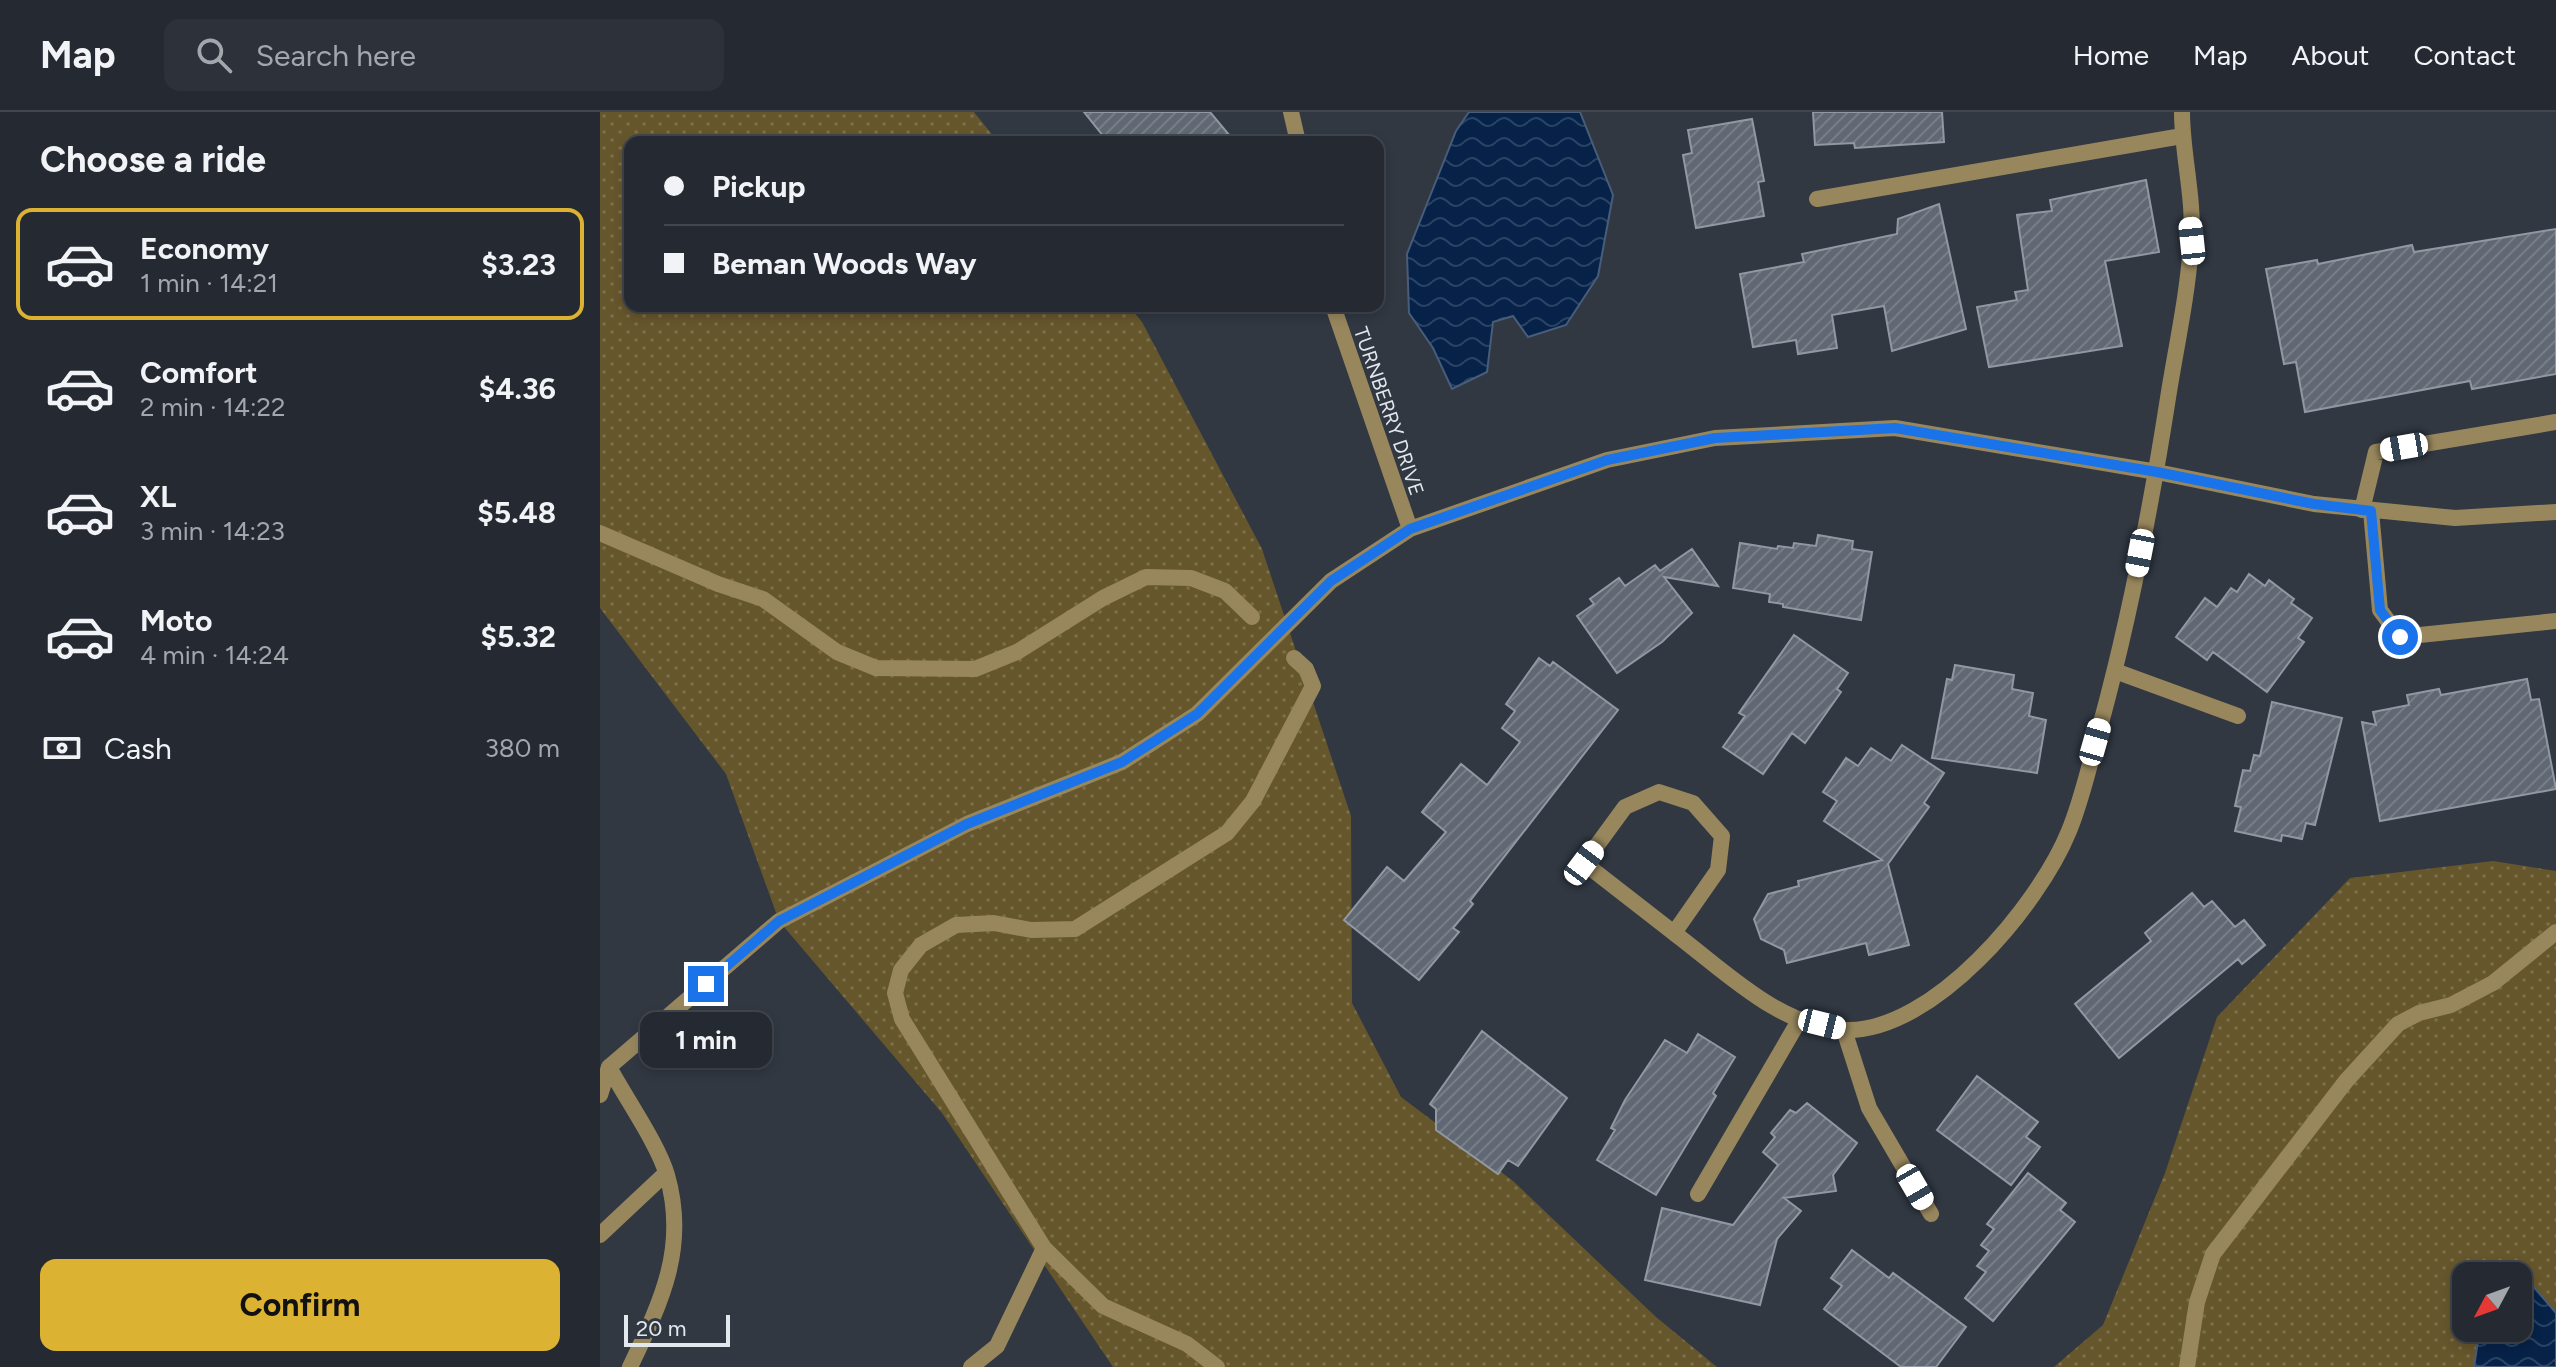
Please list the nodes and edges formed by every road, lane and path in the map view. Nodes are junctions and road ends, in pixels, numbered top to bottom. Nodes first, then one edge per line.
1 (1291, 112) edge
2 (2182, 112) edge
3 (1297, 136) edge
4 (2182, 136) junction
5 (1817, 199) dead end
6 (1335, 312) edge
7 (2556, 422) edge
8 (2157, 472) junction
9 (2367, 510) junction
10 (2556, 512) edge
11 (1410, 529) junction
12 (600, 533) edge
13 (1252, 617) dead end
14 (2556, 621) edge
15 (1294, 658) dead end
16 (2115, 671) junction
17 (2238, 716) dead end
18 (2556, 932) edge
19 (1674, 933) junction
20 (1800, 1019) junction
21 (1844, 1030) junction
22 (603, 1064) edge
23 (600, 1095) edge
24 (666, 1173) junction
25 (1698, 1194) dead end
26 (1931, 1214) dead end
27 (600, 1235) edge
28 (1044, 1248) junction
29 (630, 1367) edge
30 (971, 1367) edge
31 (1217, 1367) edge
32 (2187, 1367) edge

1 - 3 street
2 - 4 street
4 - 5 street
4 - 8 street
6 - 11 street, TURNBERRY DRIVE
7 - 9 street
8 - 9 street
8 - 11 street
8 - 16 street
9 - 10 street
9 - 14 street
11 - 22 street
12 - 13 street
15 - 28 street
16 - 17 street
16 - 21 street
18 - 32 street
19 - 19 street
19 - 20 street
20 - 21 street
20 - 25 street
21 - 26 street
22 - 23 street
22 - 24 street
24 - 27 street
24 - 29 street
28 - 30 street
28 - 31 street

